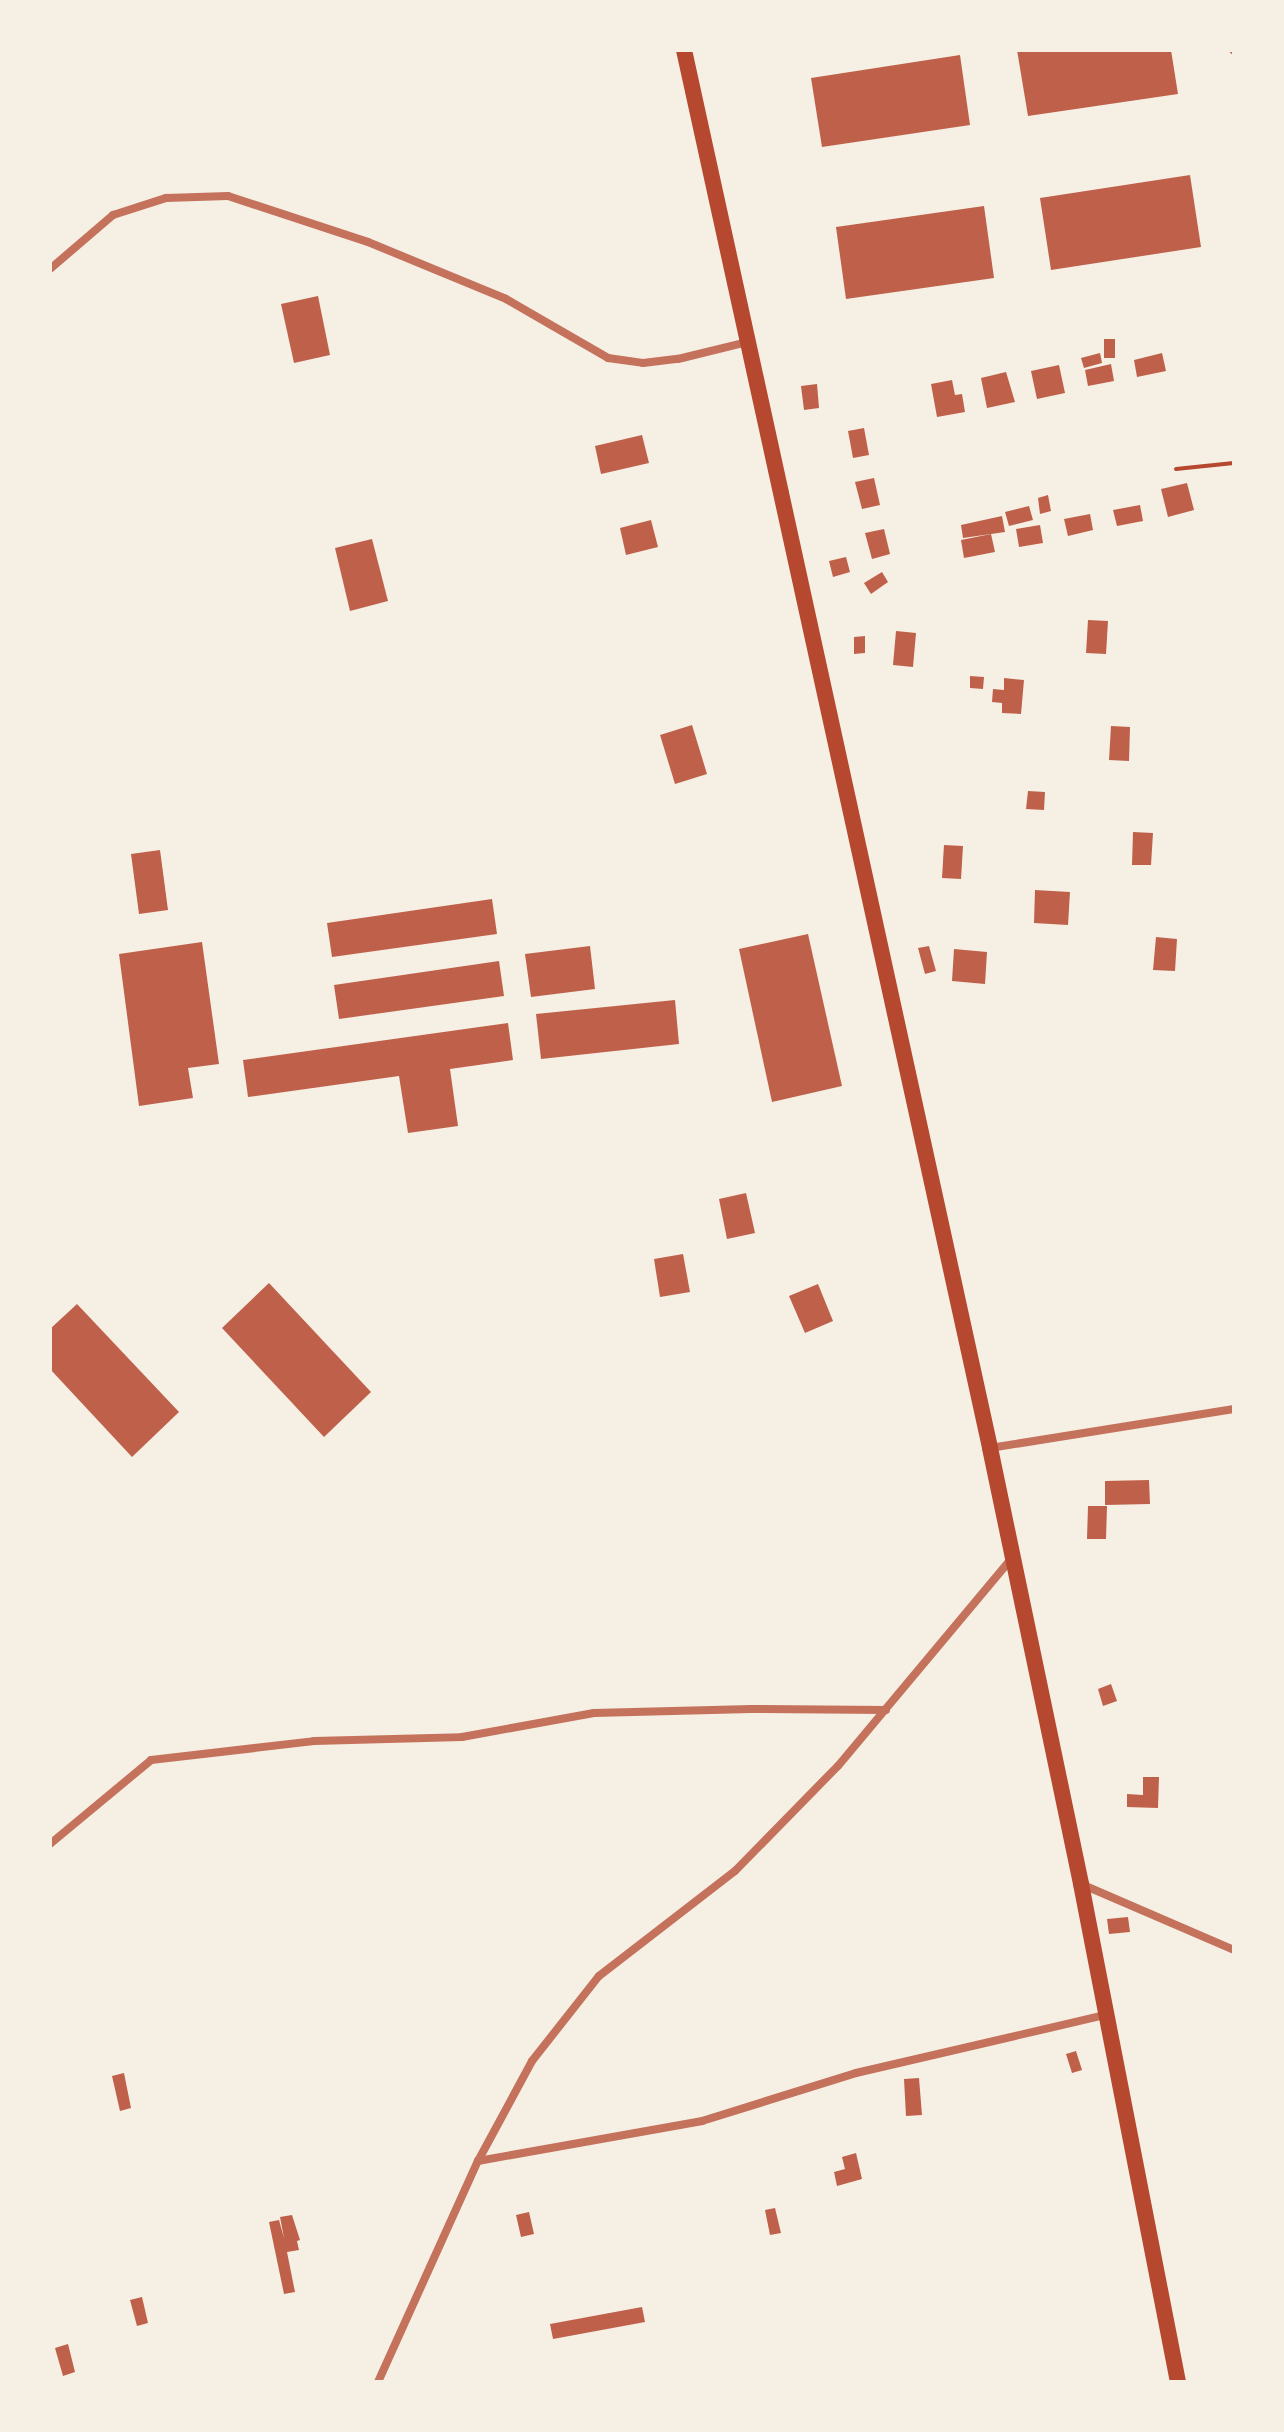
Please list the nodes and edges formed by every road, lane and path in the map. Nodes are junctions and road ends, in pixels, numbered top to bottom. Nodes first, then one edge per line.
1 (684, 50) edge
2 (50, 269) edge
3 (747, 342) junction
4 (1234, 463) edge
5 (1176, 469) dead end
6 (1234, 1409) edge
7 (990, 1448) junction
8 (1011, 1559) junction
9 (886, 1710) junction
10 (50, 1844) edge
11 (1081, 1884) junction
12 (1234, 1950) edge
13 (1105, 2015) junction
14 (478, 2161) junction
15 (378, 2382) edge
16 (1178, 2382) edge

1 - 3 main road
2 - 3 street
3 - 7 main road
4 - 5 path
6 - 7 street
7 - 8 main road
8 - 9 street
8 - 11 main road
9 - 10 street
9 - 14 street
11 - 12 street
11 - 13 main road
13 - 14 street
13 - 16 main road
14 - 15 street

